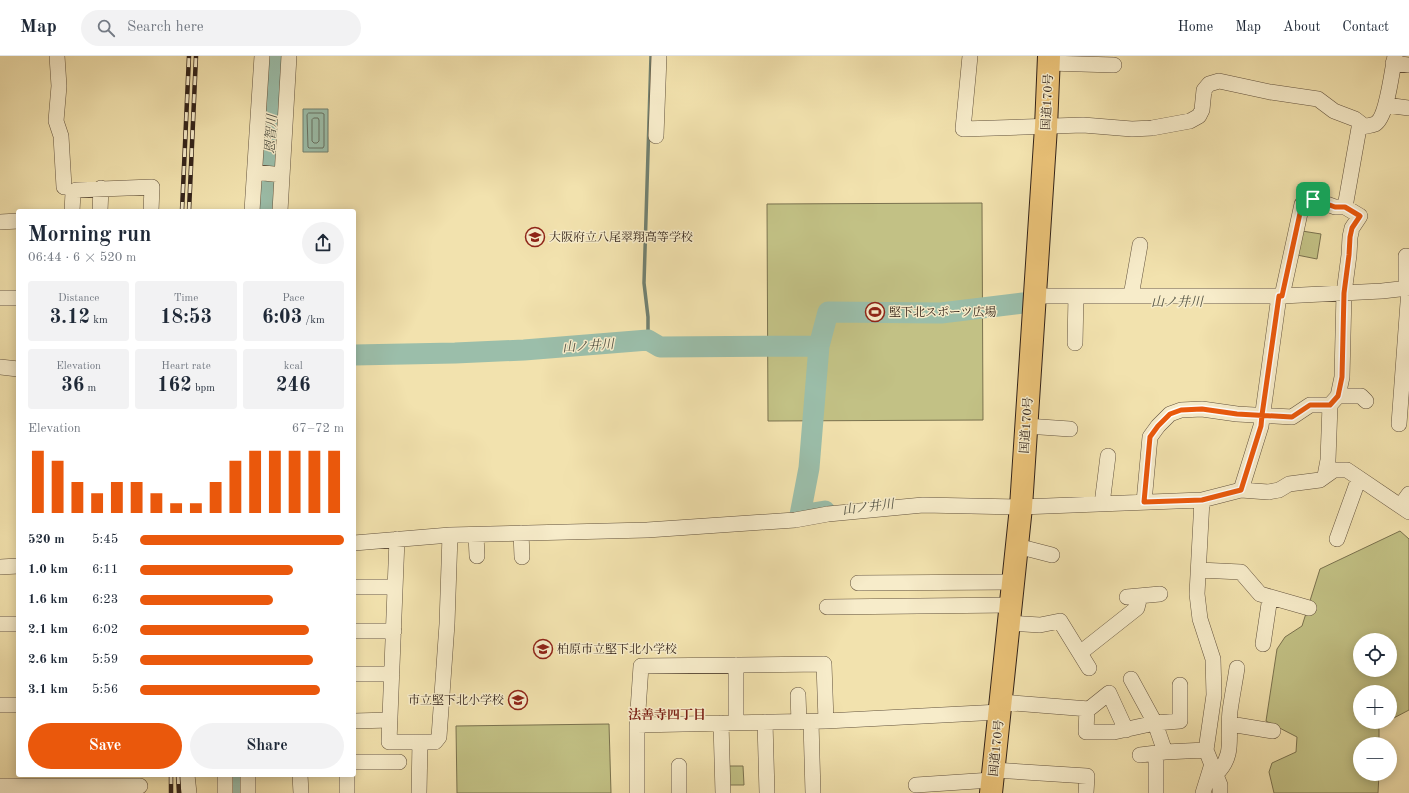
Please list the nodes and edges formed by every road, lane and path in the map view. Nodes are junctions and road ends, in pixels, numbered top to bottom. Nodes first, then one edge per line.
1 (57, 56) edge
2 (262, 56) edge
3 (289, 56) edge
4 (659, 56) edge
5 (970, 56) edge
6 (1394, 59) edge
7 (1048, 60) edge
8 (1114, 65) dead end
9 (1409, 65) edge
10 (1386, 105) junction
11 (1409, 108) edge
12 (1364, 126) junction
13 (1046, 127) junction
14 (656, 136) dead end
15 (258, 173) junction
16 (280, 174) junction
17 (64, 187) dead end
18 (100, 188) junction
19 (1345, 207) junction
20 (72, 209) edge
21 (100, 209) edge
22 (151, 209) edge
23 (252, 209) edge
24 (280, 209) edge
25 (16, 221) edge
26 (0, 222) edge
27 (1140, 244) dead end
28 (1406, 256) dead end
29 (1408, 289) edge
30 (1344, 293) junction
31 (1034, 296) junction
32 (1076, 296) junction
33 (1131, 296) junction
34 (1281, 296) junction
35 (0, 298) edge
36 (16, 298) edge
37 (1075, 343) dead end
38 (0, 367) edge
39 (16, 369) edge
40 (1334, 401) junction
41 (1366, 401) dead end
42 (1262, 415) junction
43 (1399, 424) dead end
44 (1026, 426) junction
45 (1070, 429) dead end
46 (1108, 456) dead end
47 (1325, 476) junction
48 (1359, 478) junction
49 (1241, 490) junction
50 (1202, 500) junction
51 (1144, 502) junction
52 (1102, 504) junction
53 (1406, 504) edge
54 (1021, 507) junction
55 (521, 534) junction
56 (450, 535) junction
57 (476, 535) junction
58 (1337, 539) dead end
59 (397, 540) junction
60 (356, 543) edge
61 (1017, 546) junction
62 (1052, 555) dead end
63 (477, 556) dead end
64 (522, 557) dead end
65 (16, 566) edge
66 (0, 567) edge
67 (1199, 570) junction
68 (930, 582) junction
69 (968, 582) junction
70 (1013, 582) junction
71 (858, 583) dead end
72 (892, 583) junction
73 (356, 587) edge
74 (395, 587) junction
75 (1160, 594) dead end
76 (1270, 597) junction
77 (891, 606) junction
78 (930, 606) junction
79 (968, 606) junction
80 (827, 607) dead end
81 (1308, 608) dead end
82 (1009, 614) junction
83 (0, 624) edge
84 (16, 624) edge
85 (356, 631) edge
86 (394, 631) junction
87 (1263, 644) dead end
88 (1080, 653) junction
89 (736, 665) junction
90 (1089, 668) dead end
91 (1237, 668) dead end
92 (356, 674) edge
93 (392, 674) junction
94 (1131, 679) dead end
95 (1180, 685) dead end
96 (798, 694) dead end
97 (0, 705) edge
98 (16, 705) edge
99 (1000, 707) junction
100 (1087, 709) junction
101 (390, 720) junction
102 (356, 721) edge
103 (826, 721) junction
104 (765, 722) junction
105 (805, 722) junction
106 (721, 723) junction
107 (736, 723) junction
108 (1154, 723) junction
109 (1230, 724) junction
110 (637, 725) junction
111 (1126, 730) junction
112 (1273, 731) dead end
113 (420, 742) junction
114 (1161, 752) junction
115 (1140, 755) dead end
116 (356, 762) edge
117 (399, 762) dead end
118 (1211, 763) junction
119 (679, 766) dead end
120 (187, 777) edge
121 (225, 777) edge
122 (248, 777) edge
123 (300, 777) edge
124 (347, 777) edge
125 (992, 781) edge
126 (140, 785) edge
127 (916, 785) dead end
128 (0, 786) edge
129 (189, 793) edge
130 (225, 793) edge
131 (248, 793) edge
132 (301, 793) edge
133 (347, 793) edge
134 (419, 793) edge
135 (637, 793) edge
136 (679, 793) edge
137 (723, 793) edge
138 (767, 793) edge
139 (813, 793) edge
140 (1086, 793) edge
141 (1156, 793) edge
142 (1203, 793) edge
143 (1220, 793) edge

1 - 17 street
2 - 15 street
3 - 16 street
4 - 14 street
5 - 13 street
6 - 9 street
6 - 10 street
7 - 8 street
7 - 13 highway, 国道170号
10 - 11 street
10 - 12 street
12 - 13 street
12 - 19 street
13 - 31 highway, 国道170号
15 - 16 street
15 - 23 street
16 - 24 street
18 - 20 street
18 - 21 street
18 - 22 street
19 - 30 street
19 - 34 street
25 - 26 street
27 - 33 street
28 - 29 street
29 - 30 street
29 - 43 street
30 - 34 street
30 - 40 street
31 - 32 street
31 - 44 highway, 国道170号
32 - 33 street
32 - 37 street
33 - 34 street
34 - 42 street
35 - 36 street
38 - 39 street
40 - 41 street
40 - 42 street
40 - 47 street
42 - 49 street
42 - 51 street
44 - 45 street
44 - 54 highway, 国道170号
46 - 52 street
47 - 48 street
47 - 49 street
48 - 53 street
48 - 58 street
49 - 50 street
50 - 51 street
50 - 67 street
51 - 52 street
52 - 54 street
54 - 55 street
54 - 61 highway, 国道170号
55 - 57 street
55 - 64 street
56 - 57 street
56 - 59 street
56 - 113 street
57 - 63 street
59 - 60 street
59 - 74 street
61 - 62 street
61 - 70 highway, 国道170号
65 - 66 street
67 - 76 street
67 - 118 street
68 - 69 street
68 - 72 street
68 - 78 street
69 - 70 street
69 - 79 street
70 - 82 highway, 国道170号
71 - 72 street
72 - 77 street
73 - 74 street
74 - 86 street
75 - 88 street
76 - 81 street
76 - 87 street
77 - 78 street
77 - 80 street
78 - 79 street
79 - 82 street
82 - 88 street
82 - 99 highway, 国道170号
83 - 84 street
85 - 86 street
86 - 93 street
88 - 90 street
89 - 103 street
89 - 107 street
89 - 110 street
91 - 109 street
92 - 93 street
93 - 101 street
94 - 108 street
95 - 108 street
96 - 105 street
97 - 98 street
99 - 100 street
99 - 103 street
99 - 125 highway, 国道170号
100 - 111 street
100 - 111 street
101 - 102 street
101 - 113 street
103 - 105 street
104 - 105 street
104 - 107 street
104 - 138 street
105 - 139 street
106 - 107 street
106 - 110 street
106 - 137 street
108 - 111 street
108 - 114 street
109 - 112 street
109 - 118 street
110 - 135 street
113 - 134 street
114 - 115 street
114 - 118 street
114 - 141 street
116 - 117 street
118 - 142 street
118 - 143 street
119 - 136 street
120 - 129 street
121 - 130 street
122 - 131 street
123 - 132 street
124 - 133 street
125 - 127 street
125 - 140 street
126 - 128 street

